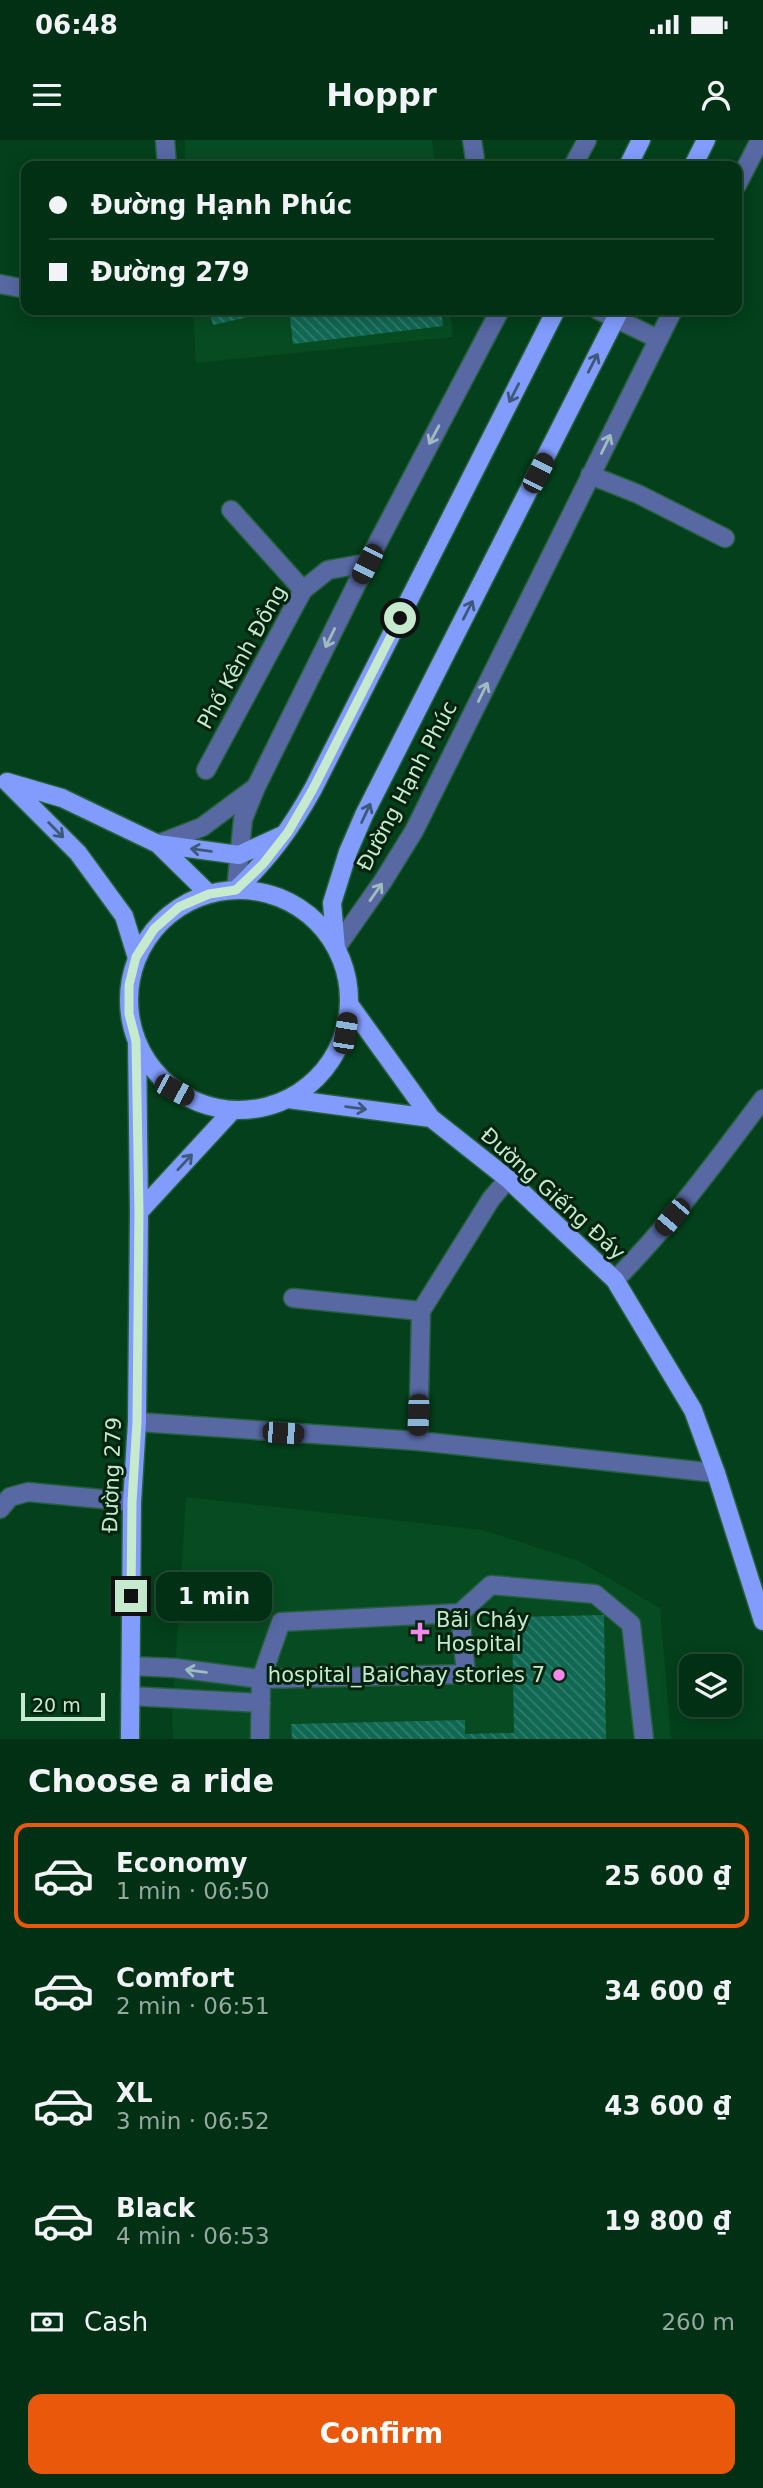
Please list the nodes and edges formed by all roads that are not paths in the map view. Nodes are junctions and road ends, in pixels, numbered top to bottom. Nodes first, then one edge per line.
1 (165, 140) edge
2 (472, 140) edge
3 (587, 140) edge
4 (642, 140) edge
5 (706, 140) edge
6 (760, 140) edge
7 (167, 161) edge
8 (475, 161) edge
9 (576, 161) edge
10 (631, 161) edge
11 (696, 161) edge
12 (742, 175) edge
13 (0, 284) edge
14 (21, 288) edge
15 (497, 315) edge
16 (553, 315) edge
17 (617, 315) edge
18 (620, 315) edge
19 (670, 315) edge
20 (658, 339) junction
21 (590, 475) junction
22 (231, 510) dead end
23 (725, 538) dead end
24 (367, 564) junction
25 (303, 590) junction
26 (206, 770) dead end
27 (4, 780) edge
28 (256, 787) junction
29 (288, 832) junction
30 (158, 844) junction
31 (239, 855) junction
32 (236, 890) junction
33 (209, 894) junction
34 (336, 948) junction
35 (136, 957) junction
36 (349, 1004) junction
37 (136, 1041) junction
38 (763, 1099) edge
39 (288, 1100) junction
40 (233, 1110) junction
41 (431, 1118) junction
42 (508, 1179) junction
43 (139, 1212) junction
44 (615, 1280) junction
45 (293, 1298) dead end
46 (421, 1311) junction
47 (137, 1422) junction
48 (418, 1441) junction
49 (716, 1473) junction
50 (132, 1502) junction
51 (0, 1509) edge
52 (460, 1614) junction
53 (763, 1620) edge
54 (131, 1666) junction
55 (261, 1679) junction
56 (130, 1696) junction
57 (261, 1703) junction
58 (130, 1739) edge
59 (261, 1739) edge
60 (644, 1739) edge

1 - 7 street
2 - 8 street
3 - 9 street
4 - 10 main road
5 - 11 main road
6 - 12 street
13 - 14 street
15 -> 24 street
16 -> 29 main road
34 -> 17 main road, Đường Hạnh Phúc
18 - 20 street
19 - 20 street, Đường Hạnh Phúc
21 -> 20 street, Đường Hạnh Phúc
21 - 23 street
34 -> 21 street, Đường Hạnh Phúc
22 - 25 street
24 - 25 street, Phố Kênh Đồng
24 -> 28 street
25 - 26 street, Phố Kênh Đồng
27 - 30 main road
27 -> 35 main road
28 - 30 street
28 - 31 street
29 - 31 main road
29 - 32 main road
31 -> 30 main road
30 - 33 main road
31 - 32 street
32 - 33 main road
32 - 34 main road
33 - 35 main road
34 - 36 main road
35 - 37 main road
36 - 39 main road
36 - 41 main road, Đường Giếng Đáy
37 - 40 main road
37 - 43 main road, Đường 279
38 - 44 street
39 - 40 main road
39 -> 41 main road
43 -> 40 main road
41 - 42 main road, Đường Giếng Đáy
42 - 44 main road, Đường Giếng Đáy
42 - 46 street
43 - 47 main road, Đường 279
44 - 49 main road, Đường Giếng Đáy
45 - 46 street
46 - 48 street
47 - 48 street
47 - 50 main road, Đường 279
48 - 49 street
49 - 53 main road, Đường Giếng Đáy
50 - 51 street
50 - 54 main road, Đường 279
52 - 55 street
52 - 55 street
52 - 60 street
55 -> 54 street
54 - 56 main road, Đường 279
55 - 57 street
56 - 57 street
56 - 58 main road, Đường 279
57 - 59 street

